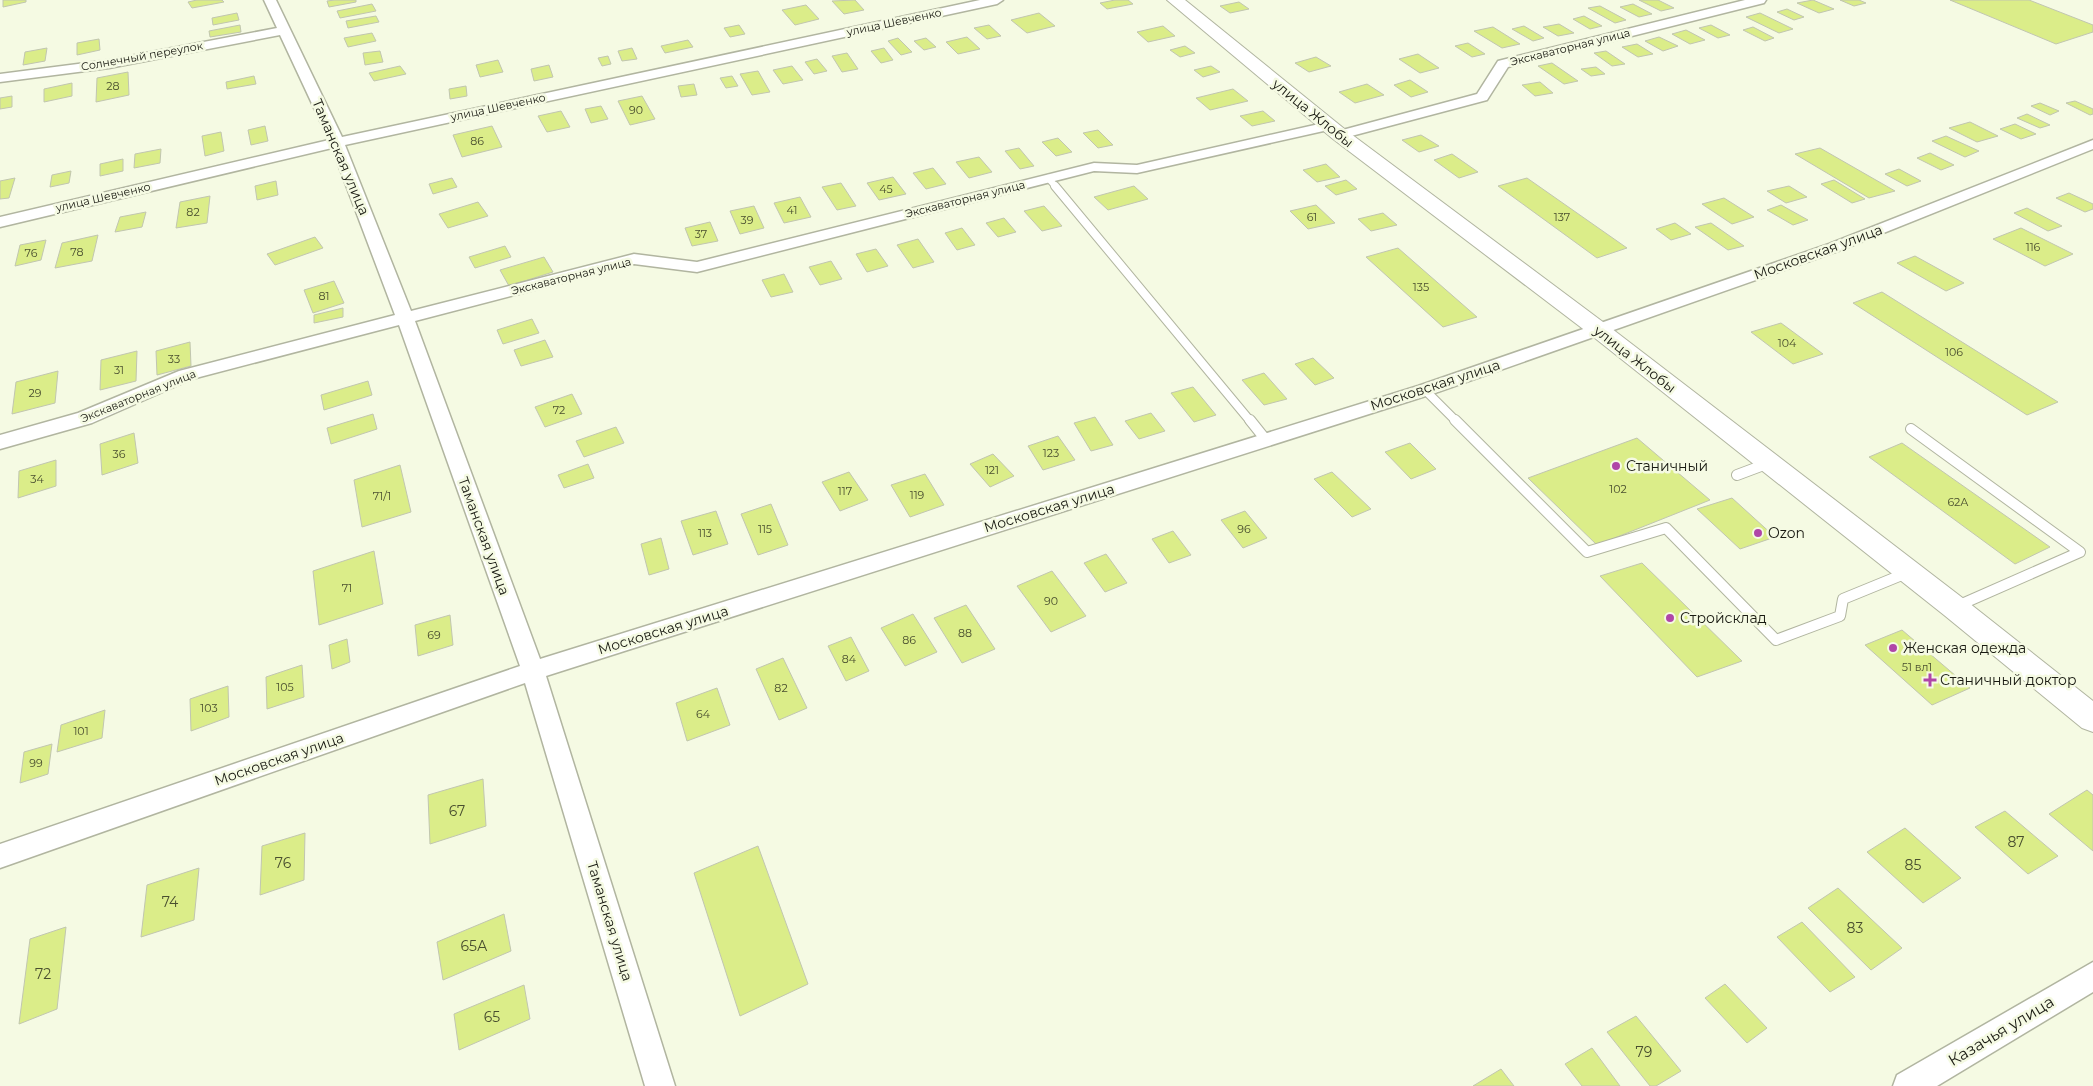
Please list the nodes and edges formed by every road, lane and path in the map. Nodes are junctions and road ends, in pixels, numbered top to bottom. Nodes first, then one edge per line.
1 (270, 0) edge
2 (997, 0) edge
3 (1174, 0) edge
4 (1760, 0) edge
5 (284, 30) junction
6 (0, 78) edge
7 (1334, 131) junction
8 (337, 142) junction
9 (2093, 144) edge
10 (1048, 178) junction
11 (0, 222) edge
12 (405, 319) junction
13 (1599, 330) junction
14 (1425, 390) junction
15 (1911, 429) dead end
16 (1266, 440) junction
17 (0, 442) edge
18 (1769, 463) junction
19 (1737, 475) dead end
20 (1909, 572) junction
21 (1954, 607) junction
22 (533, 671) junction
23 (2093, 720) edge
24 (0, 856) edge
25 (2093, 976) edge
26 (660, 1086) edge
27 (1908, 1086) edge

1 - 5 street, Таманская улица
2 - 8 street, улица Шевченко
3 - 7 street, улица Жлобы
4 - 7 street, Экскаваторная улица
5 - 6 street, Солнечный переулок
5 - 8 street, Таманская улица
7 - 10 street, Экскаваторная улица
7 - 13 street, улица Жлобы
8 - 11 street, улица Шевченко
8 - 12 street, Таманская улица
9 - 13 street, Московская улица
10 - 12 street, Экскаваторная улица
10 - 16 lane
12 - 17 street, Экскаваторная улица
12 - 22 street, Таманская улица
13 - 14 street, Московская улица
13 - 18 street, улица Жлобы
14 - 16 street, Московская улица
14 - 20 lane
15 - 21 lane
16 - 22 street, Московская улица
18 - 19 lane
18 - 20 street, улица Жлобы
20 - 21 street, улица Жлобы
21 - 23 street, улица Жлобы
22 - 24 street, Московская улица
22 - 26 street, Таманская улица
25 - 27 street, Казачья улица

